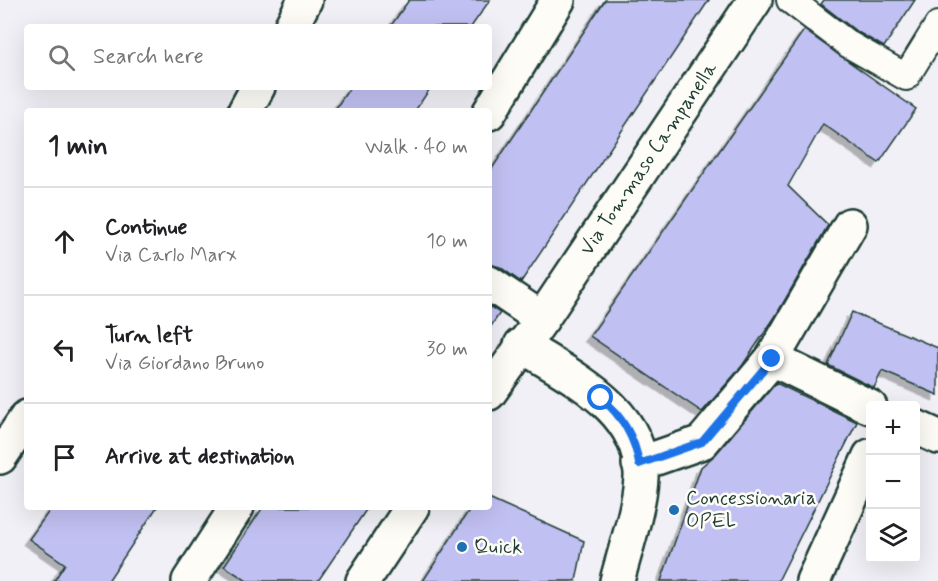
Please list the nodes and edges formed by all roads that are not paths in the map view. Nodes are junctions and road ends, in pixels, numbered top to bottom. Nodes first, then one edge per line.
1 (305, 0) edge
2 (755, 0) edge
3 (790, 0) edge
4 (550, 3) edge
5 (293, 24) edge
6 (938, 26) edge
7 (256, 90) edge
8 (247, 108) edge
9 (492, 108) edge
10 (850, 225) dead end
11 (492, 286) edge
12 (542, 319) junction
13 (521, 345) junction
14 (772, 359) junction
15 (492, 388) edge
16 (866, 405) edge
17 (24, 421) edge
18 (920, 429) edge
19 (938, 437) edge
20 (0, 457) edge
21 (639, 464) junction
22 (866, 465) edge
23 (235, 510) edge
24 (410, 510) edge
25 (202, 576) edge
26 (363, 581) edge
27 (617, 581) edge
28 (813, 581) edge

1 - 5 street
2 - 12 street, Via Tommaso Campanella
3 - 6 lane
4 - 9 street
7 - 8 street
10 - 14 street
11 - 12 street
12 - 13 street, Via Tommaso Campanella
13 - 15 street, Via Tommaso Campanella
13 - 21 street
14 - 16 street
14 - 21 street
17 - 20 street
18 - 19 street
21 - 27 street
22 - 28 street
23 - 25 street
24 - 26 street

